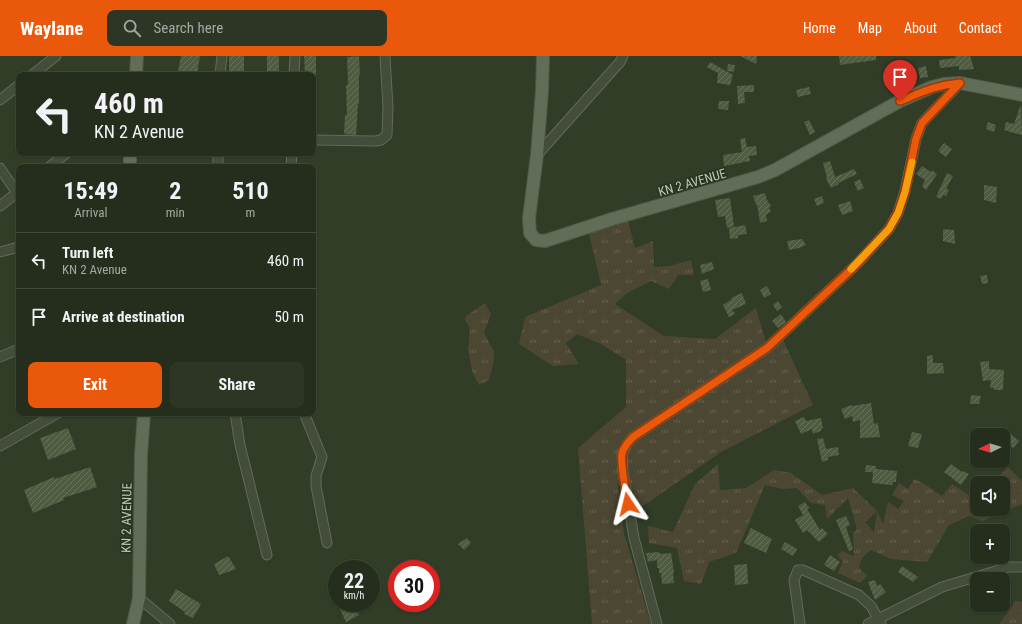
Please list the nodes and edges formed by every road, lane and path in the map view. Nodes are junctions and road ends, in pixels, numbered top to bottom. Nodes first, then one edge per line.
1 (56, 56) edge
2 (137, 56) edge
3 (222, 56) edge
4 (295, 56) edge
5 (385, 56) edge
6 (543, 56) edge
7 (623, 56) edge
8 (36, 72) edge
9 (136, 72) edge
10 (220, 72) edge
11 (294, 72) edge
12 (960, 83) junction
13 (16, 87) edge
14 (1022, 95) edge
15 (0, 100) edge
16 (316, 140) edge
17 (63, 156) edge
18 (537, 156) junction
19 (53, 164) edge
20 (0, 168) edge
21 (16, 191) edge
22 (16, 195) edge
23 (0, 206) edge
24 (16, 248) edge
25 (0, 252) edge
26 (16, 350) edge
27 (0, 357) edge
28 (53, 416) edge
29 (144, 416) edge
30 (235, 416) edge
31 (305, 416) edge
32 (0, 446) edge
33 (327, 543) dead end
34 (267, 555) dead end
35 (1022, 567) edge
36 (139, 598) junction
37 (880, 621) edge
38 (133, 624) edge
39 (170, 624) edge
40 (657, 624) edge
41 (800, 624) edge
42 (868, 624) edge

1 - 8 street
2 - 9 main road
3 - 10 street
4 - 11 street
5 - 16 street
6 - 18 main road, KN 2 AVENUE
7 - 18 street
12 - 14 main road, KN 2 AVENUE
12 - 18 main road, KN 2 AVENUE
12 - 40 street
13 - 15 street
17 - 19 street
20 - 21 street
22 - 23 street
24 - 25 street
26 - 27 street
28 - 32 street
29 - 36 main road, KN 2 AVENUE
30 - 34 street
31 - 33 street
35 - 37 street
36 - 38 main road, KN 2 AVENUE
36 - 39 street
37 - 41 street
37 - 42 street

